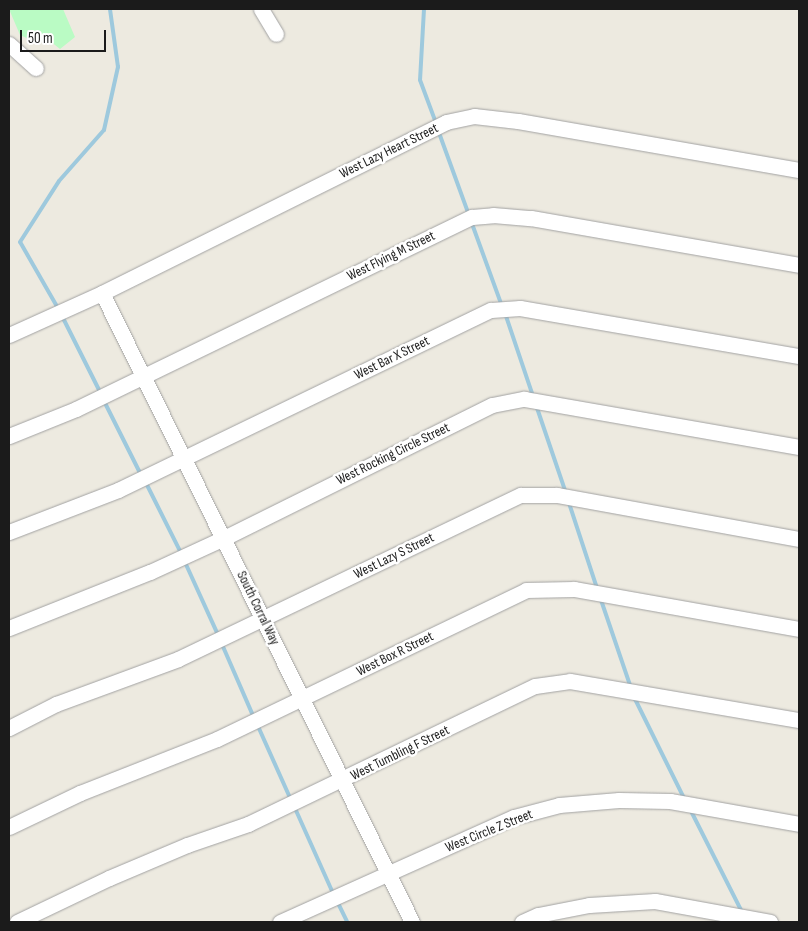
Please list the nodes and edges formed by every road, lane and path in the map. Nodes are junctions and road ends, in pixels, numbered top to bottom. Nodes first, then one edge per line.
1 (261, 9) edge
2 (276, 34) dead end
3 (9, 44) edge
4 (36, 68) dead end
5 (799, 170) edge
6 (799, 265) edge
7 (102, 293) junction
8 (9, 335) edge
9 (799, 356) edge
10 (145, 376) junction
11 (9, 436) edge
12 (799, 447) edge
13 (185, 457) junction
14 (9, 532) edge
15 (224, 538) junction
16 (799, 539) edge
17 (263, 619) junction
18 (9, 628) edge
19 (799, 630) edge
20 (303, 699) junction
21 (799, 720) edge
22 (9, 728) edge
23 (342, 780) junction
24 (799, 824) edge
25 (9, 827) edge
26 (389, 874) junction
27 (17, 922) edge
28 (280, 922) edge
29 (412, 922) edge
30 (522, 922) edge
31 (770, 922) edge

1 - 2 street
3 - 4 street
5 - 7 street, West Lazy Heart Street
6 - 10 street, West Flying M Street
7 - 8 street, West Lazy Heart Street
7 - 10 street, South Corral Way
9 - 13 street, West Bar X Street
10 - 11 street, West Flying M Street
10 - 13 street, South Corral Way
12 - 15 street, West Rocking Circle Street
13 - 14 street, West Bar X Street
13 - 15 street, South Corral Way
15 - 17 street, South Corral Way
15 - 18 street, West Rocking Circle Street
16 - 17 street, West Lazy S Street
17 - 20 street, South Corral Way
17 - 22 street, West Lazy S Street
19 - 20 street, West Box R Street
20 - 23 street, South Corral Way
20 - 25 street, West Box R Street
21 - 23 street, West Tumbling F Street
23 - 26 street, South Corral Way
23 - 27 street, West Tumbling F Street
24 - 26 street, West Circle Z Street
26 - 28 street, West Circle Z Street
26 - 29 street, South Corral Way
30 - 31 street

